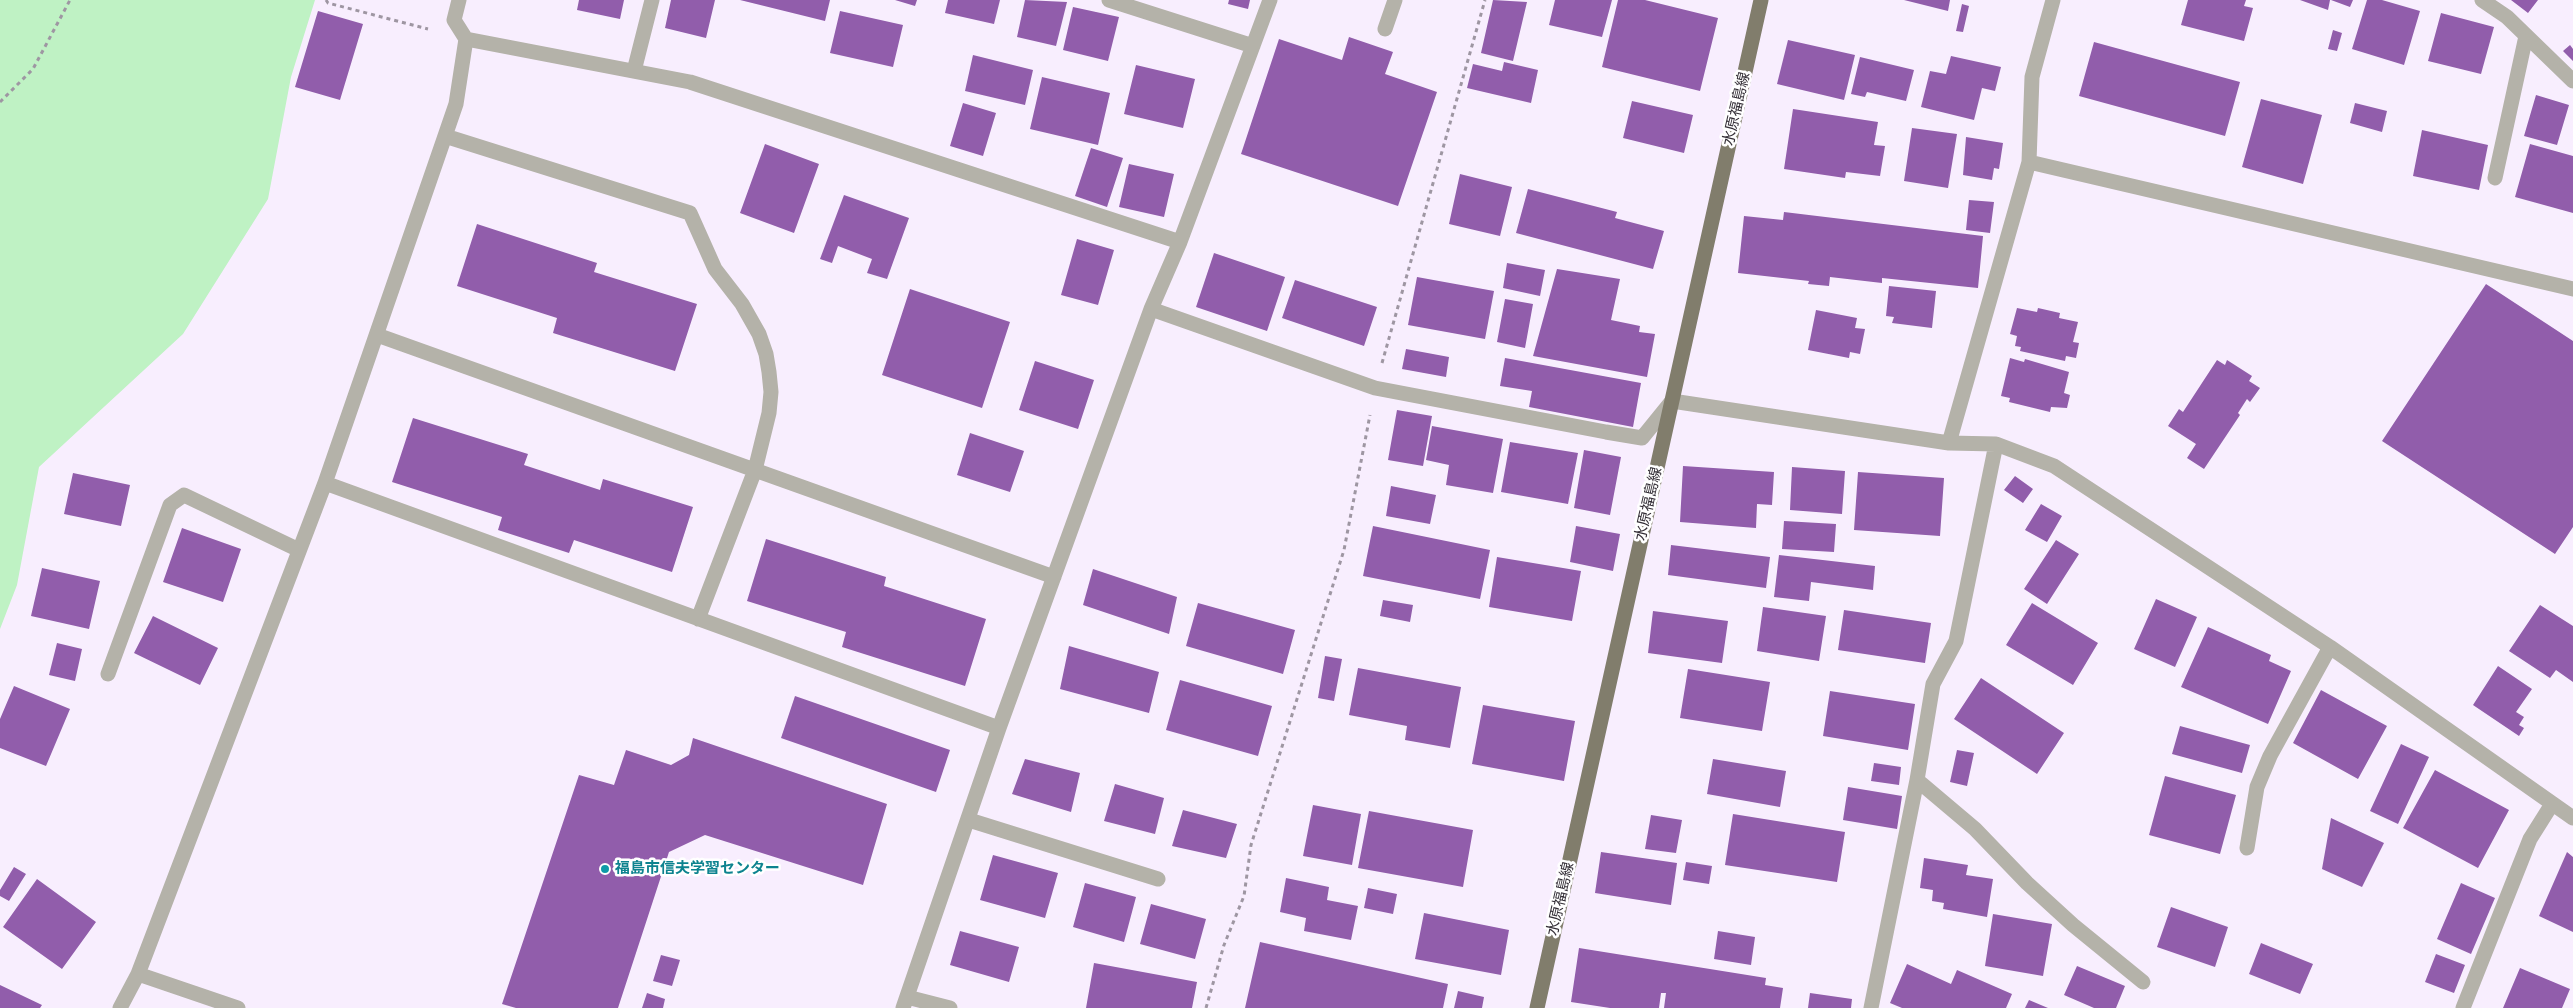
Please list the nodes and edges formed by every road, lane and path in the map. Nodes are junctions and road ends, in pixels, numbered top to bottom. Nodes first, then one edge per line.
1 (70, 0) edge
2 (326, 0) edge
3 (459, 0) edge
4 (652, 0) edge
5 (1109, 0) edge
6 (1270, 0) edge
7 (1395, 0) edge
8 (1485, 0) edge
9 (1761, 0) edge
10 (2053, 0) edge
11 (2482, 0) edge
12 (1385, 29) dead end
13 (2526, 36) junction
14 (466, 39) junction
15 (1253, 46) junction
16 (634, 72) junction
17 (2573, 82) edge
18 (0, 102) edge
19 (445, 136) junction
20 (2029, 162) junction
21 (2495, 178) dead end
22 (1180, 242) junction
23 (2573, 289) edge
24 (1151, 309) junction
25 (377, 335) junction
26 (1375, 388) junction
27 (1672, 401) junction
28 (1949, 443) junction
29 (1996, 444) junction
30 (755, 470) junction
31 (325, 483) junction
32 (299, 550) junction
33 (1054, 577) junction
34 (698, 619) junction
35 (2330, 647) junction
36 (108, 674) dead end
37 (999, 728) junction
38 (1917, 780) junction
39 (2552, 804) junction
40 (2573, 818) edge
41 (969, 820) junction
42 (2247, 848) dead end
43 (1158, 879) dead end
44 (138, 974) junction
45 (2143, 982) dead end
46 (905, 1003) edge
47 (120, 1008) edge
48 (238, 1008) edge
49 (950, 1008) edge
50 (1206, 1008) edge
51 (1537, 1008) edge
52 (1871, 1008) edge
53 (2463, 1008) edge

1 - 18 path
2 - 14 path
3 - 14 street
4 - 16 street
5 - 15 street
6 - 15 street
7 - 12 street
8 - 26 path
9 - 27 main road, 水原福島線
10 - 20 street
11 - 13 street
13 - 17 street
13 - 21 street
14 - 16 street
14 - 19 street
15 - 22 street
16 - 22 street
19 - 25 street
19 - 30 street
20 - 23 street
20 - 28 street
22 - 24 street
24 - 26 street
24 - 33 street
25 - 30 street
25 - 31 street
26 - 27 street
26 - 50 path
27 - 28 street
27 - 51 main road, 水原福島線
28 - 29 street
29 - 35 street
29 - 38 street
30 - 33 street
30 - 34 street
31 - 32 street
31 - 34 street
32 - 36 street
32 - 44 street
33 - 37 street
34 - 37 street
35 - 39 street
35 - 42 street
37 - 41 street
38 - 45 street
38 - 52 street
39 - 40 street
39 - 53 street
41 - 43 street
41 - 46 street
44 - 47 street
44 - 48 street
46 - 49 street

